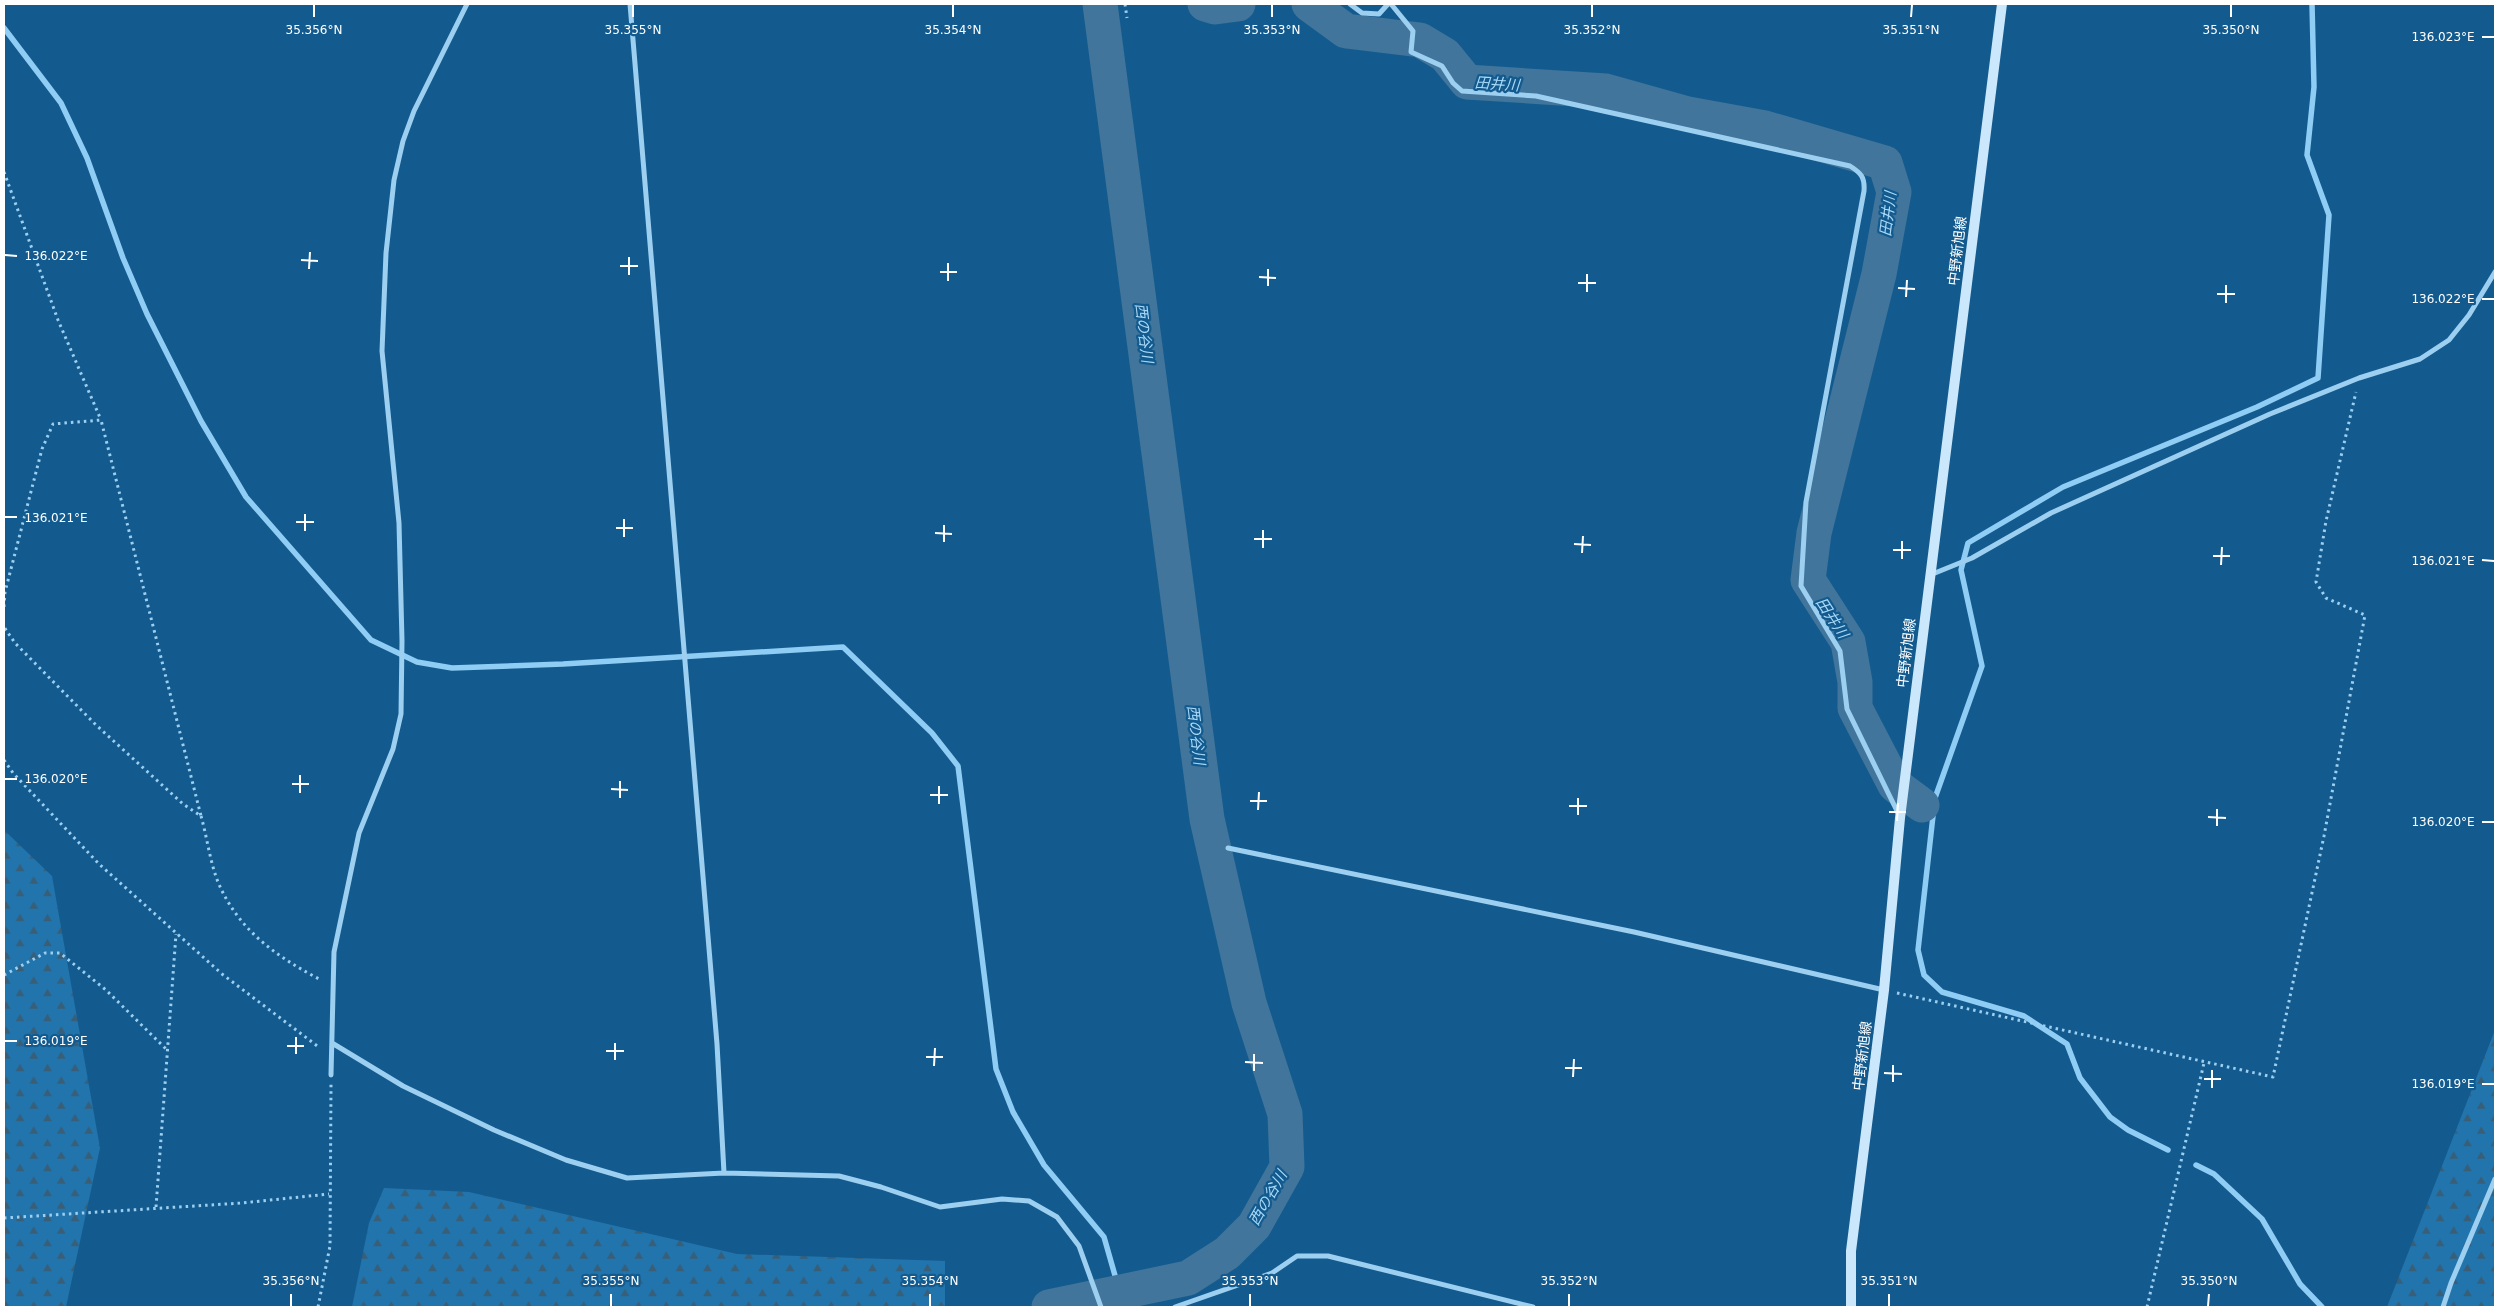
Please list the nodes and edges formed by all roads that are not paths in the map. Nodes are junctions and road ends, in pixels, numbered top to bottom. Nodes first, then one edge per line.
1 (467, 4) edge
2 (630, 4) edge
3 (1350, 4) edge
4 (1389, 4) edge
5 (2002, 4) edge
6 (2495, 272) edge
7 (1930, 575) junction
8 (1900, 818) junction
9 (1228, 848) dead end
10 (1884, 990) junction
11 (332, 1043) junction
12 (331, 1075) road end
13 (724, 1173) junction
14 (2495, 1179) edge
15 (1101, 1307) edge
16 (1175, 1307) edge
17 (1533, 1307) edge
18 (1850, 1307) edge
19 (2443, 1307) edge

1 - 11 street
2 - 13 street
3 - 4 street
4 - 8 street
5 - 7 main road, 中野新旭線
6 - 7 street
7 - 8 main road, 中野新旭線
8 - 10 main road, 中野新旭線
9 - 10 street
10 - 18 main road, 中野新旭線
11 - 12 street
11 - 13 street
13 - 15 street
14 - 19 street
16 - 17 street

